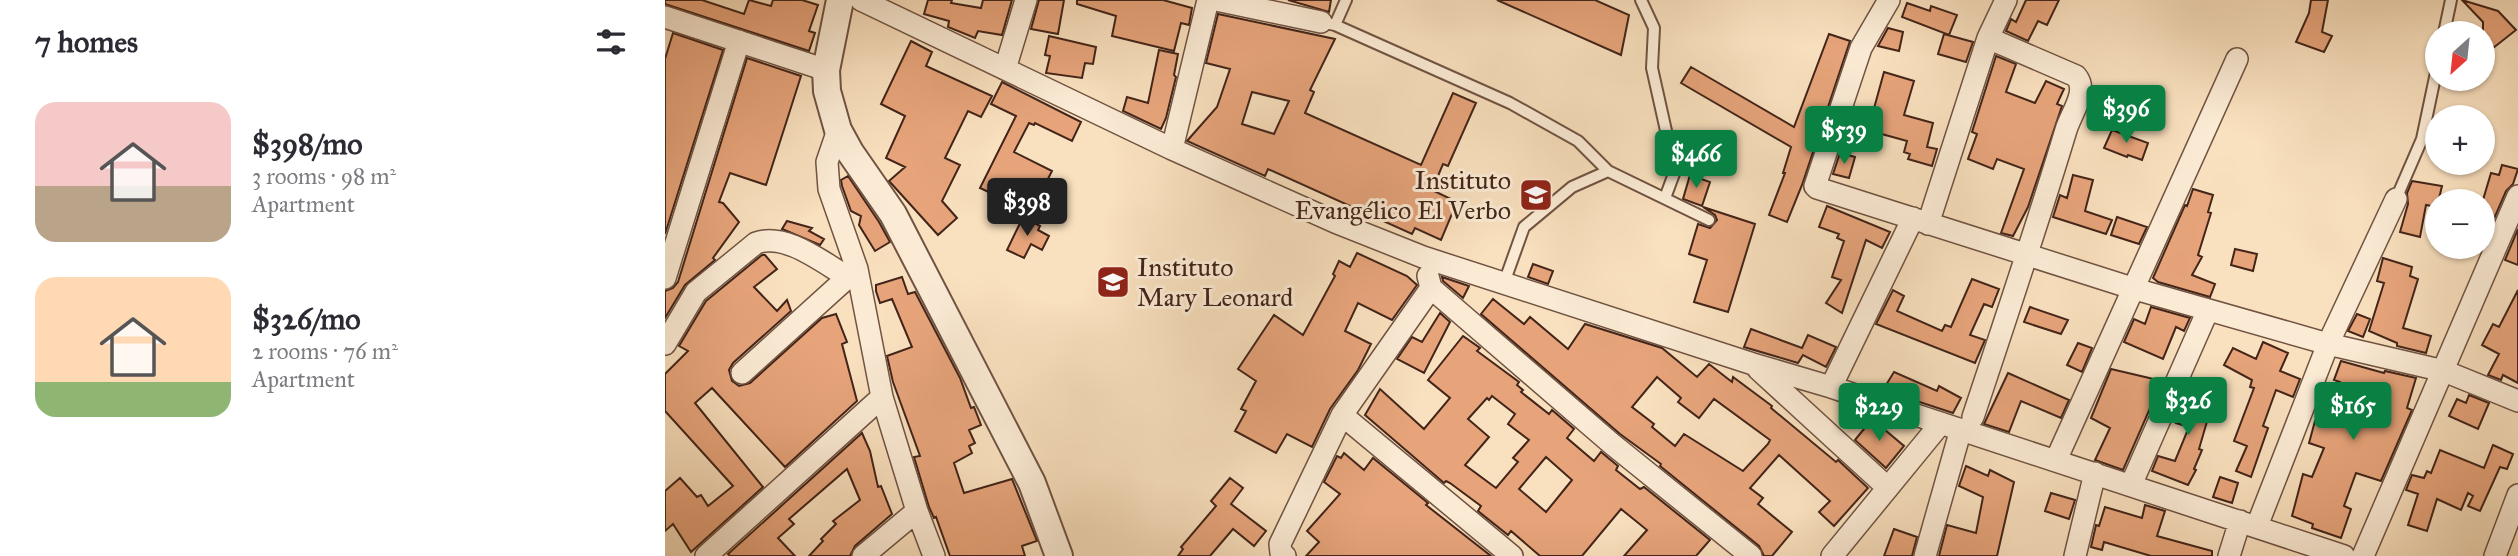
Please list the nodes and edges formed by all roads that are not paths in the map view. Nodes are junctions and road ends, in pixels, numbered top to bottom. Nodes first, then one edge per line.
1 (840, 0) edge
2 (860, 0) edge
3 (1025, 0) edge
4 (1208, 0) edge
5 (1216, 0) edge
6 (1346, 0) edge
7 (1641, 0) edge
8 (1889, 0) edge
9 (2006, 0) edge
10 (2451, 0) edge
11 (674, 12) edge
12 (2447, 21) edge
13 (1328, 24) junction
14 (1988, 38) junction
15 (739, 41) junction
16 (2237, 59) dead end
17 (1005, 69) junction
18 (826, 70) junction
19 (2432, 91) edge
20 (838, 130) junction
21 (1172, 149) junction
22 (1608, 171) junction
23 (2518, 196) edge
24 (1665, 198) junction
25 (2396, 199) joint
26 (1709, 220) dead end
27 (1920, 221) junction
28 (2028, 256) junction
29 (1423, 257) junction
30 (853, 273) junction
31 (665, 280) edge
32 (1504, 283) junction
33 (1431, 288) junction
34 (2135, 289) junction
35 (696, 292) junction
36 (2209, 310) junction
37 (665, 344) edge
38 (2328, 344) junction
39 (1753, 364) junction
40 (2444, 371) junction
41 (742, 373) dead end
42 (1831, 387) junction
43 (882, 397) junction
44 (2518, 401) edge
45 (1342, 415) junction
46 (1958, 423) junction
47 (2056, 460) junction
48 (2095, 473) junction
49 (2131, 485) junction
50 (1888, 488) junction
51 (2518, 495) edge
52 (917, 511) junction
53 (2249, 523) junction
54 (706, 556) edge
55 (863, 556) edge
56 (934, 556) edge
57 (1059, 556) edge
58 (1285, 556) edge
59 (1512, 556) edge
60 (1751, 556) edge
61 (1832, 556) edge
62 (1925, 556) edge
63 (2075, 556) edge
64 (2229, 556) edge
65 (2344, 556) edge
66 (2363, 556) edge
67 (2495, 556) edge

1 - 18 street
2 - 17 street
3 - 17 street
4 - 21 street
5 - 13 street
6 - 13 lane
7 - 24 lane
8 - 27 street
9 - 14 street
10 - 12 lane
11 - 15 street
13 - 22 lane
14 - 27 street
14 - 28 street
15 - 18 street
15 - 31 street
16 - 34 street
17 - 21 street
18 - 20 street
19 - 25 lane
20 - 30 street
20 - 57 street
21 - 29 street
22 - 24 lane
22 - 32 lane
23 - 40 street
24 - 26 lane
25 - 38 street
27 - 28 street
27 - 42 street
28 - 34 street
28 - 46 street
29 - 32 street
29 - 33 street
30 - 35 street
30 - 41 street
30 - 43 street
31 - 35 street
32 - 39 street
33 - 45 street
33 - 60 street
34 - 36 street
34 - 47 street
35 - 37 street
36 - 38 street
36 - 49 street
38 - 40 street
38 - 53 street
39 - 42 street
39 - 50 street
40 - 44 street
40 - 66 street
42 - 46 street
43 - 52 street
43 - 54 street
45 - 58 street
45 - 59 street
46 - 47 street
46 - 50 street
46 - 62 street
47 - 48 street
48 - 49 street
48 - 63 street
49 - 53 street
50 - 61 street
51 - 67 street
52 - 55 street
52 - 56 street
53 - 64 street
53 - 65 street

